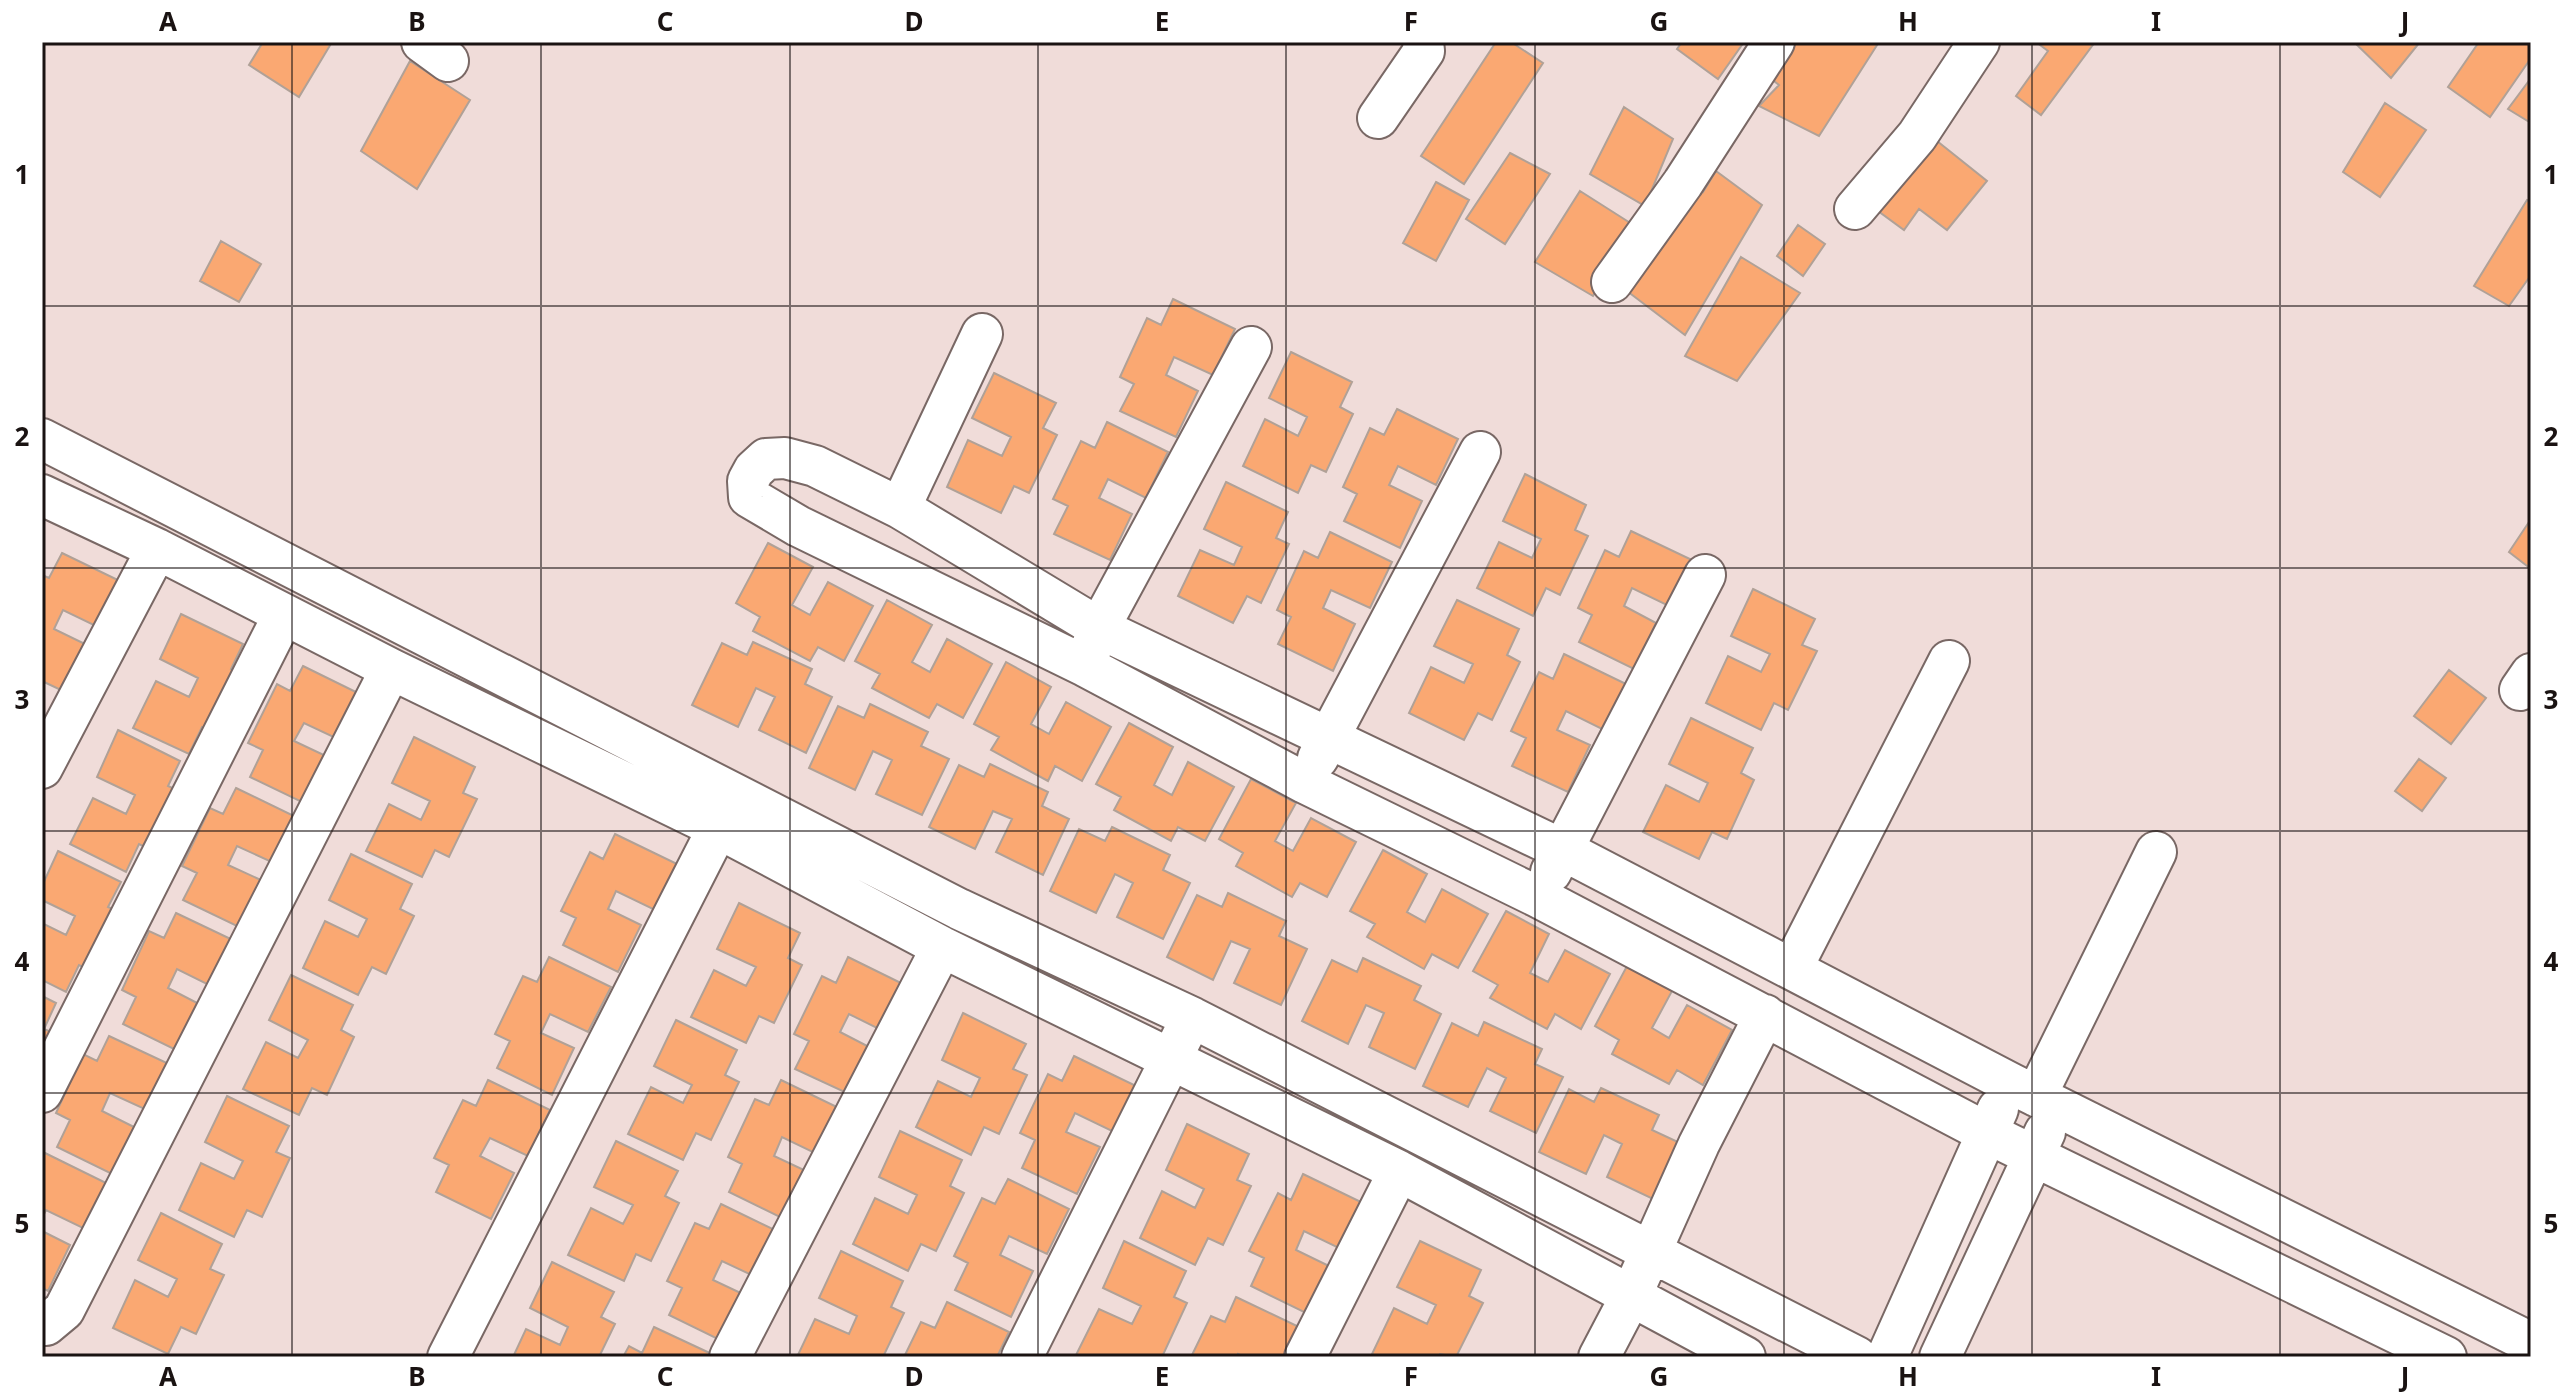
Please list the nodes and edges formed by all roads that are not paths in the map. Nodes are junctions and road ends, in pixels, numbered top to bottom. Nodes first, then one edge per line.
1 (1423, 42) edge
2 (1774, 42) edge
3 (1979, 42) edge
4 (1378, 118) dead end
5 (1855, 209) dead end
6 (1612, 282) dead end
7 (982, 334) dead end
8 (1251, 347) dead end
9 (42, 439) edge
10 (1480, 452) dead end
11 (42, 495) edge
12 (900, 508) junction
13 (157, 549) junction
14 (1705, 575) dead end
15 (283, 616) junction
16 (1099, 628) junction
17 (1949, 661) dead end
18 (1085, 666) junction
19 (391, 669) junction
20 (1330, 737) junction
21 (42, 768) edge
22 (1305, 783) junction
23 (718, 828) junction
24 (1563, 850) junction
25 (2156, 852) dead end
26 (1538, 897) junction
27 (942, 947) junction
28 (1792, 968) junction
29 (1765, 1015) junction
30 (1193, 1018) junction
31 (1171, 1057) junction
32 (42, 1092) edge
33 (2034, 1095) junction
34 (1987, 1133) junction
35 (2033, 1156) junction
36 (1399, 1171) junction
37 (1651, 1253) junction
38 (1631, 1296) junction
39 (42, 1325) edge
40 (2531, 1343) edge
41 (448, 1357) edge
42 (730, 1357) edge
43 (1022, 1357) edge
44 (1305, 1357) edge
45 (1599, 1357) edge
46 (1745, 1357) edge
47 (1857, 1357) edge
48 (1887, 1357) edge
49 (1940, 1357) edge
50 (2446, 1357) edge

1 - 4 street
2 - 6 street
3 - 5 street
7 - 12 street
8 - 16 street
9 - 30 street
10 - 20 street
11 - 13 street
12 - 16 street
12 - 18 street
13 - 15 street
13 - 21 street
14 - 24 street
15 - 19 street
15 - 32 street
16 - 18 street
16 - 20 street
17 - 28 street
18 - 22 street
19 - 23 street
19 - 39 street
20 - 22 street
20 - 24 street
22 - 26 street
23 - 27 street
23 - 41 street
24 - 26 street
24 - 28 street
25 - 33 street
26 - 29 street
27 - 31 street
27 - 42 street
28 - 33 street
29 - 34 street
29 - 37 street
30 - 31 street
30 - 37 street
31 - 36 street
31 - 43 street
33 - 34 street
33 - 35 street
33 - 40 street
34 - 35 street
34 - 48 street
35 - 49 street
35 - 50 street
36 - 38 street
36 - 44 street
37 - 38 street
37 - 47 street
38 - 45 street
38 - 46 street

